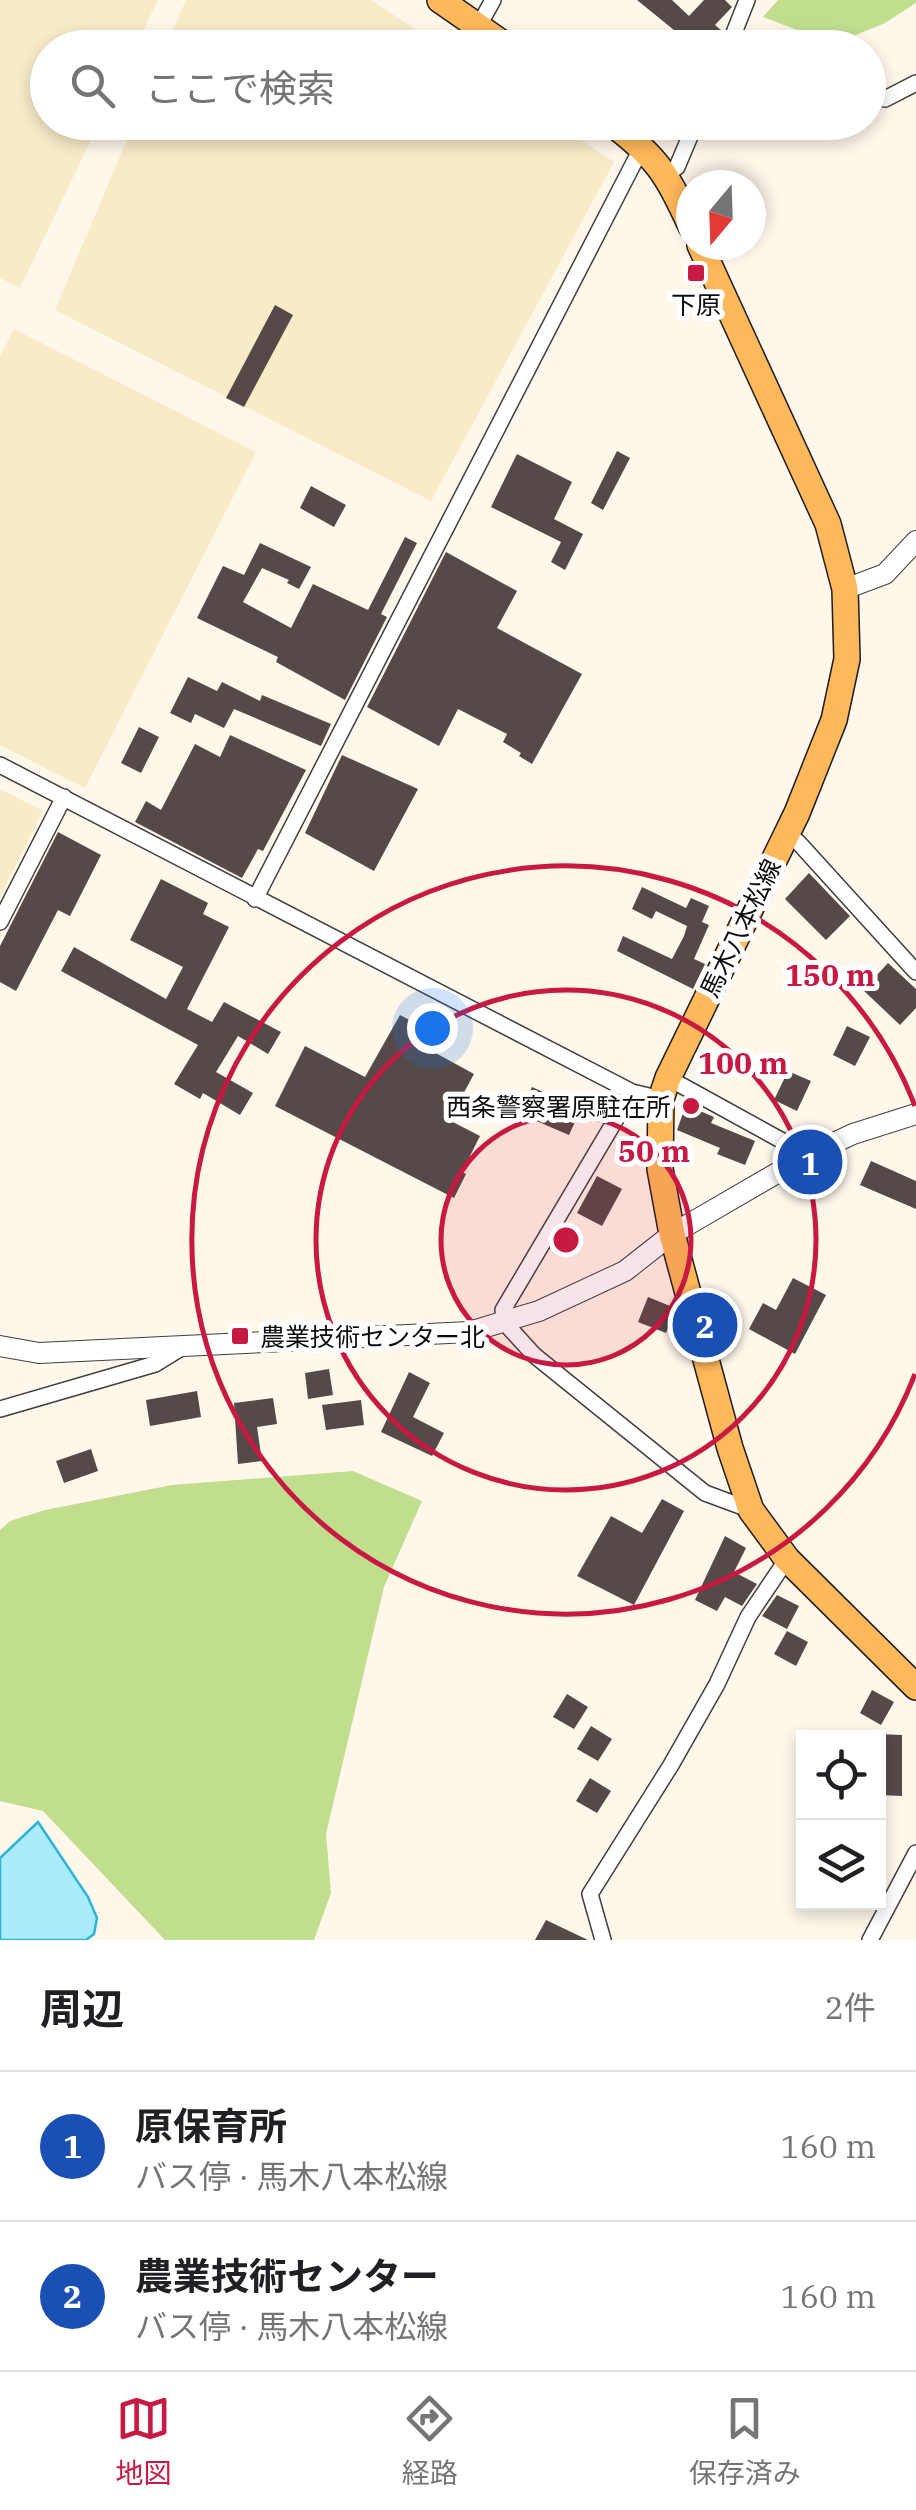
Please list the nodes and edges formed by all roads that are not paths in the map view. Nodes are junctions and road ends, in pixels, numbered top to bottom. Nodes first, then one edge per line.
1 (440, 0) edge
2 (493, 0) edge
3 (748, 0) edge
4 (479, 26) junction
5 (484, 30) edge
6 (736, 30) edge
7 (916, 83) edge
8 (886, 98) edge
9 (633, 140) edge
10 (688, 140) edge
11 (642, 147) junction
12 (668, 175) junction
13 (676, 193) edge
14 (707, 260) edge
15 (916, 541) edge
16 (846, 589) junction
17 (0, 765) edge
18 (64, 797) junction
19 (786, 835) junction
20 (256, 899) junction
21 (0, 922) edge
22 (916, 972) edge
23 (664, 1088) junction
24 (632, 1092) junction
25 (916, 1114) edge
26 (808, 1155) junction
27 (672, 1234) junction
28 (504, 1322) junction
29 (0, 1346) edge
30 (184, 1346) junction
31 (0, 1409) edge
32 (751, 1510) junction
33 (786, 1559) junction
34 (916, 1687) edge
35 (916, 1852) edge
36 (603, 1940) edge
37 (870, 1940) edge

1 - 4 main road
2 - 4 street
3 - 6 street
4 - 5 main road
7 - 8 street
9 - 11 main road
10 - 12 street
11 - 12 main road
11 - 20 street
12 - 13 main road
14 - 16 main road, 馬木八本松線
15 - 16 street
16 - 19 main road, 馬木八本松線
17 - 18 street
18 - 20 street
18 - 21 street
19 - 22 street
19 - 23 main road, 馬木八本松線
20 - 24 street
23 - 24 street
23 - 26 street
23 - 27 main road, 馬木八本松線
24 - 28 street
25 - 26 street
26 - 27 street
27 - 28 street
27 - 32 main road, 馬木八本松線
28 - 30 street
28 - 32 street
29 - 30 street
30 - 31 street
32 - 33 main road, 馬木八本松線
33 - 34 main road, 馬木八本松線
33 - 36 street
35 - 37 street

